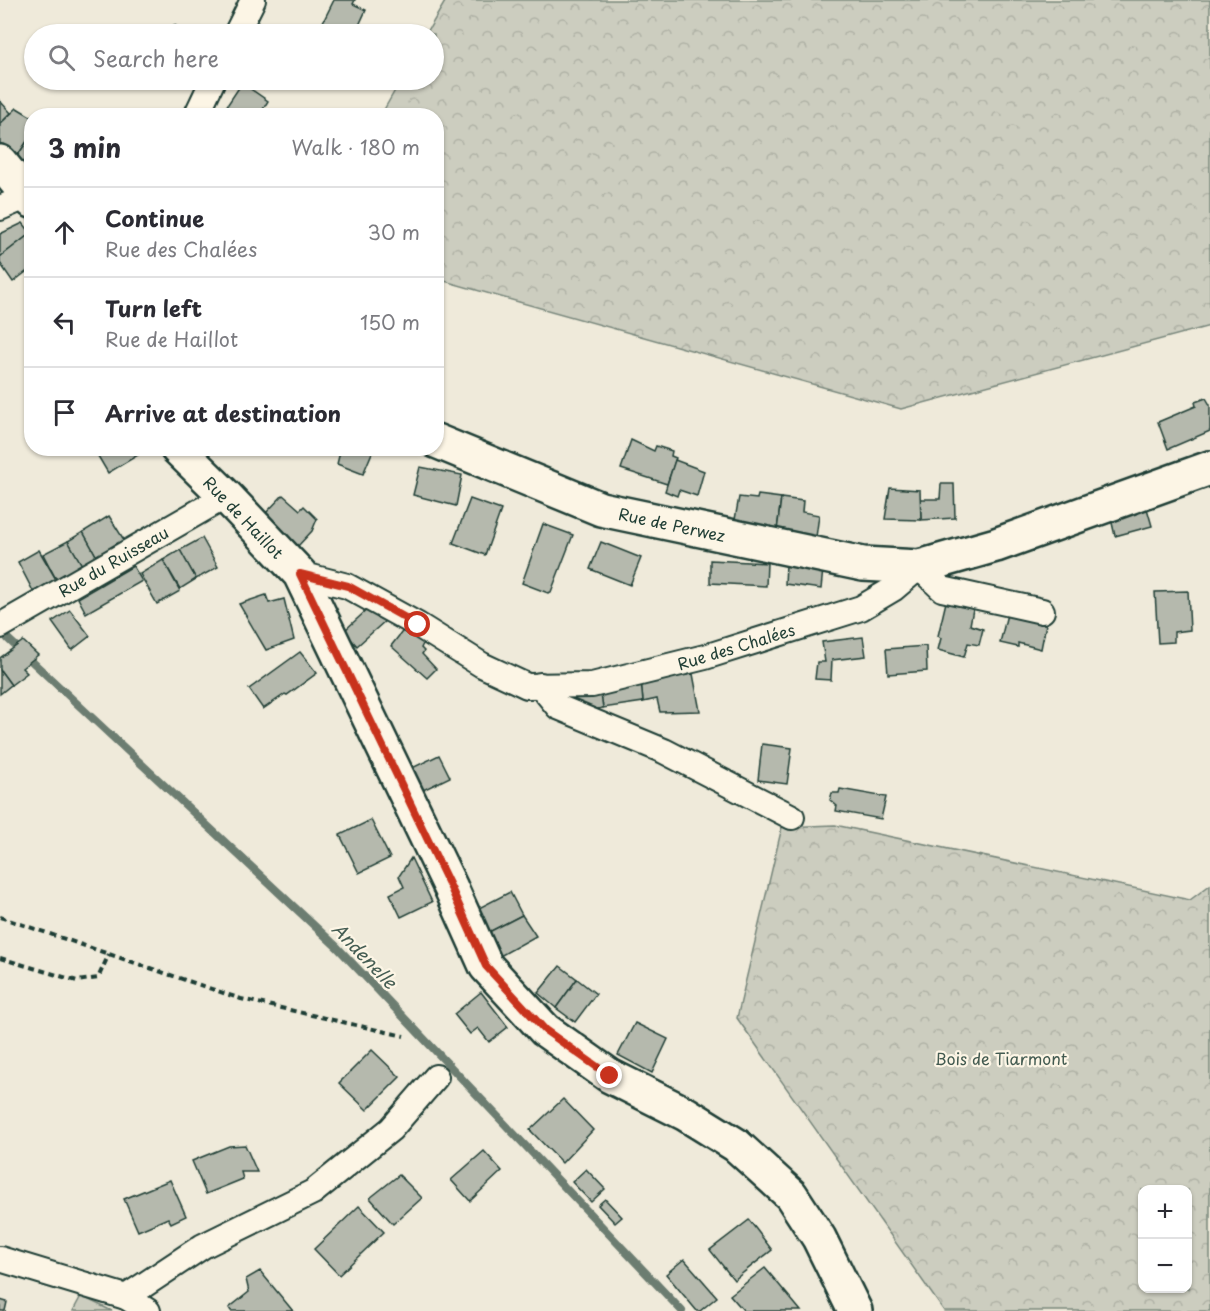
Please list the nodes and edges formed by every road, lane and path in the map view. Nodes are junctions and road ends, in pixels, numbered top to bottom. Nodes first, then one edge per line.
1 (253, 0) edge
2 (241, 24) edge
3 (208, 90) edge
4 (200, 108) edge
5 (0, 162) edge
6 (20, 202) edge
7 (444, 444) edge
8 (185, 456) edge
9 (1210, 468) edge
10 (226, 496) junction
11 (919, 567) junction
12 (300, 574) junction
13 (1041, 611) dead end
14 (0, 626) edge
15 (540, 685) junction
16 (792, 817) dead end
17 (0, 917) edge
18 (109, 954) junction
19 (0, 958) edge
20 (404, 1036) dead end
21 (436, 1077) dead end
22 (0, 1259) edge
23 (126, 1297) junction
24 (148, 1311) edge
25 (855, 1311) edge

1 - 2 street
3 - 4 street
5 - 6 street
7 - 11 street, Rue de Perwez
8 - 10 street, Rue de Haillot
9 - 11 street, Rue de Perwez
10 - 12 street, Rue de Haillot
10 - 14 street, Rue du Ruisseau
11 - 13 street
11 - 15 street, Rue des Chalées
12 - 15 street, Rue des Chalées
12 - 25 street, Rue de Haillot
15 - 16 street
17 - 18 path
18 - 19 path
18 - 20 path
21 - 23 street
22 - 23 street
23 - 24 street

